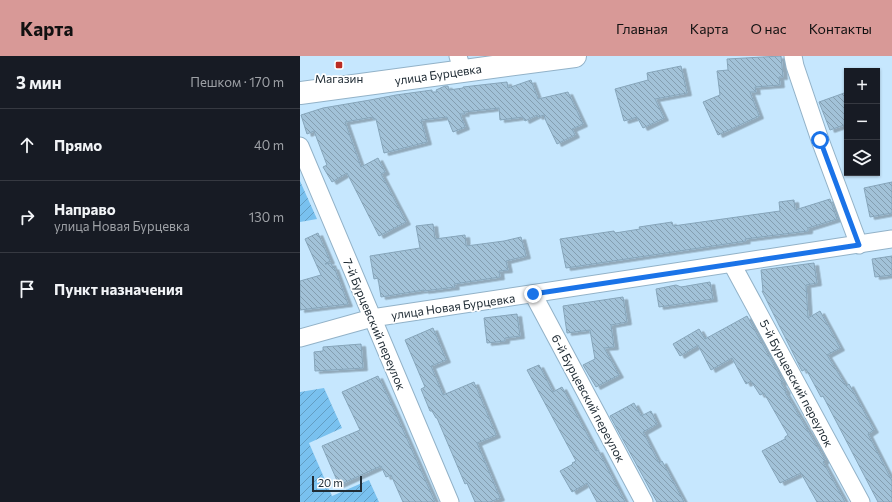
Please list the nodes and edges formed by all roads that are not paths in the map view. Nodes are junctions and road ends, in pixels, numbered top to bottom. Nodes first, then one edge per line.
1 (575, 56) edge
2 (793, 56) edge
3 (460, 63) edge
4 (300, 93) edge
5 (300, 146) edge
6 (892, 239) edge
7 (859, 245) junction
8 (732, 264) junction
9 (533, 294) junction
10 (372, 318) junction
11 (300, 338) edge
12 (450, 502) edge
13 (644, 502) edge
14 (861, 502) edge

1 - 3 street, улица Бурцевка
2 - 7 street
3 - 4 street, улица Бурцевка
5 - 10 street, 7-й Бурцевский переулок
6 - 7 street, улица Новая Бурцевка
7 - 8 street, улица Новая Бурцевка
8 - 9 street, улица Новая Бурцевка
8 - 14 street, 5-й Бурцевский переулок
9 - 10 street, улица Новая Бурцевка
9 - 13 street, 6-й Бурцевский переулок
10 - 11 street, улица Новая Бурцевка
10 - 12 street, 7-й Бурцевский переулок

